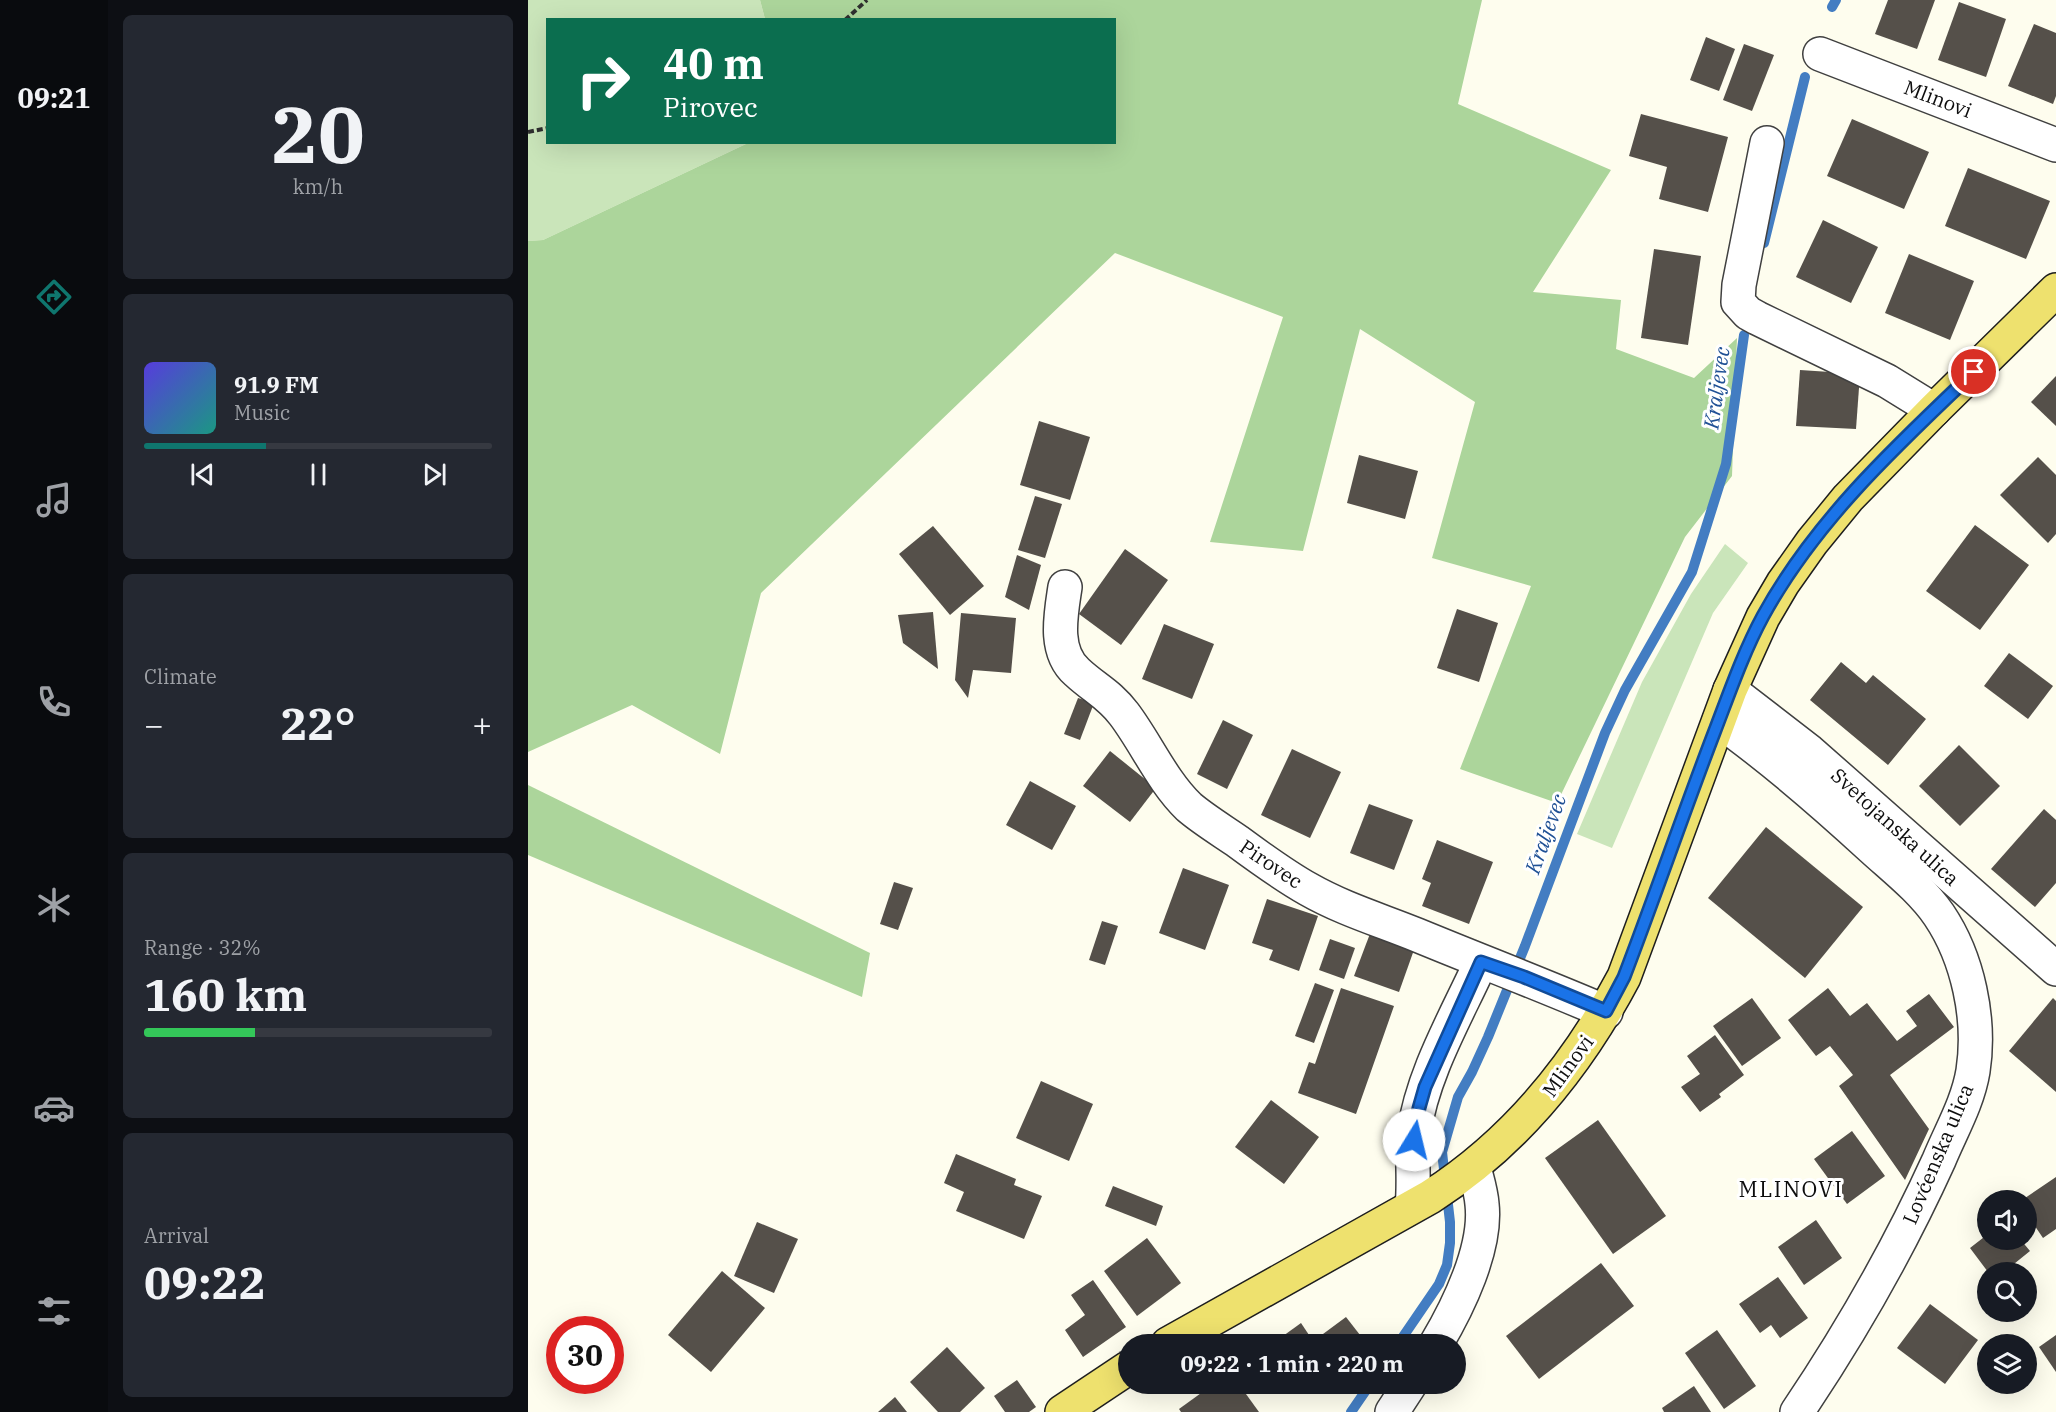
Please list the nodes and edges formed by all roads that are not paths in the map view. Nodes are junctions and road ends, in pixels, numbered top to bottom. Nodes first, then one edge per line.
1 (1820, 54) dead end
2 (1767, 143) dead end
3 (2056, 145) edge
4 (2056, 290) edge
5 (1934, 410) junction
6 (1065, 587) dead end
7 (1730, 690) junction
8 (1719, 721) junction
9 (1488, 964) junction
10 (2056, 968) edge
11 (1606, 1011) junction
12 (1468, 1172) junction
13 (1421, 1201) junction
14 (1186, 1334) edge
15 (1441, 1334) edge
16 (1118, 1375) edge
17 (1404, 1394) edge
18 (1062, 1412) edge
19 (1392, 1412) edge
20 (1797, 1412) edge

1 - 3 street, Mlinovi
2 - 5 street
4 - 5 main road, Mlinovi
5 - 7 main road, Mlinovi
6 - 9 street, Pirovec
7 - 8 main road, Mlinovi
7 - 10 street, Svetojanska ulica
8 - 11 main road, Mlinovi
8 - 20 street, Lovćenska ulica
9 - 11 street, Pirovec
9 - 13 street
11 - 12 main road, Mlinovi
12 - 13 main road, Mlinovi
12 - 15 street
13 - 14 main road, Mlinovi
16 - 18 main road
17 - 19 street

